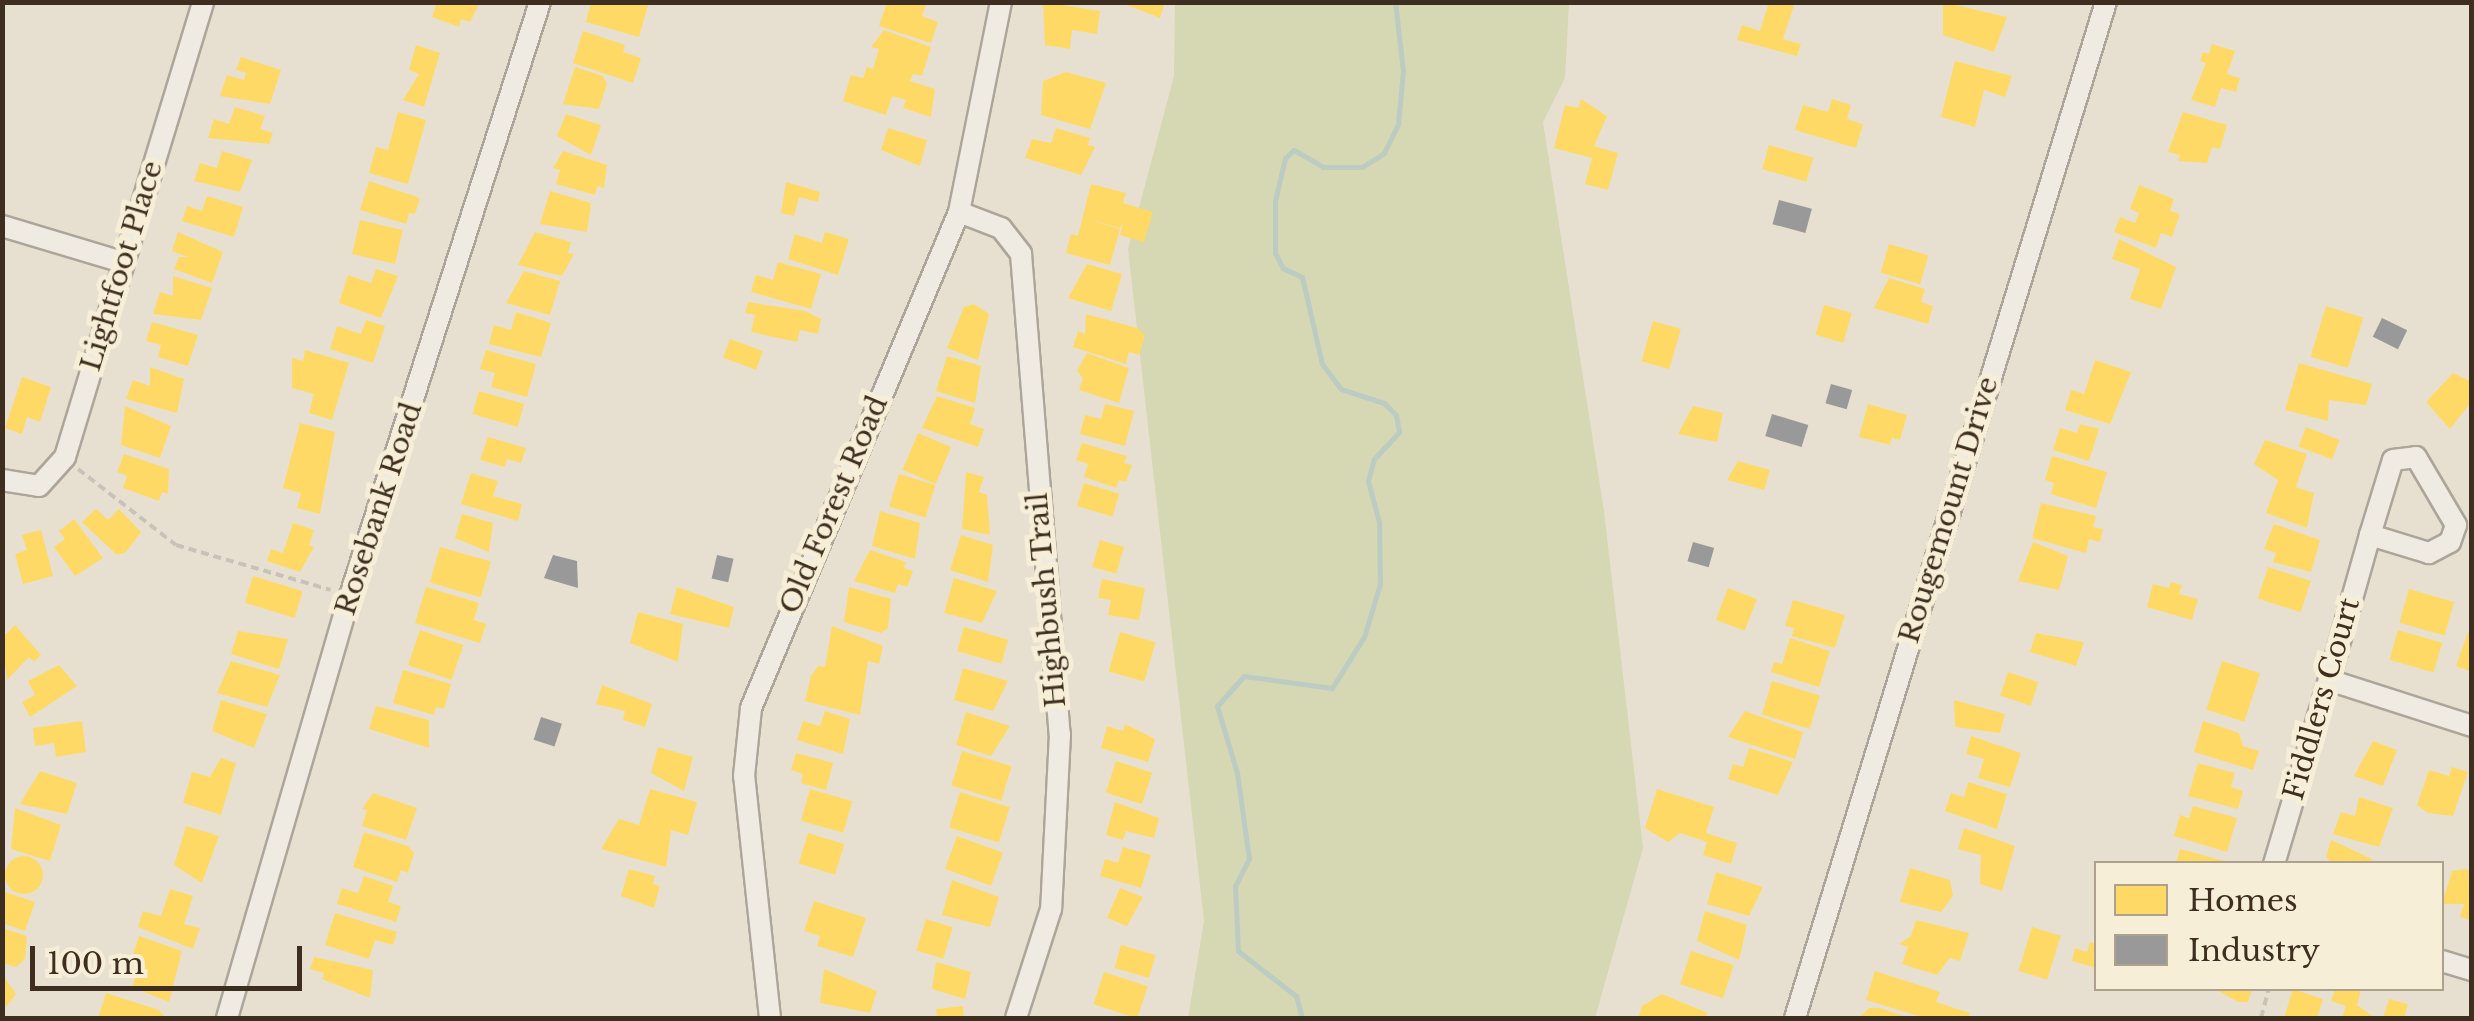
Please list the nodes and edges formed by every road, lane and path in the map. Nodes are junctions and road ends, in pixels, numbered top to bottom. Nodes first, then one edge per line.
1 (203, 2) edge
2 (540, 2) edge
3 (1001, 2) edge
4 (2106, 2) edge
5 (960, 212) junction
6 (2, 226) edge
7 (122, 262) junction
8 (65, 458) junction
9 (2, 480) edge
10 (2370, 535) junction
11 (350, 596) junction
12 (2329, 680) junction
13 (2472, 726) edge
14 (2275, 861) edge
15 (2444, 962) edge
16 (2472, 970) edge
17 (2268, 991) edge
18 (226, 1018) edge
19 (770, 1018) edge
20 (1016, 1018) edge
21 (1795, 1018) edge
22 (2261, 1018) edge

1 - 7 street, Lightfoot Place
2 - 11 street, Rosebank Road
3 - 5 street, Old Forest Road
4 - 21 street, Rougemount Drive
5 - 19 street, Old Forest Road
5 - 20 street, Highbush Trail
6 - 7 street
7 - 8 street, Lightfoot Place
8 - 9 street
8 - 11 path
10 - 10 street, Fiddlers Court
10 - 12 street, Fiddlers Court
11 - 18 street, Rosebank Road
12 - 13 street
12 - 14 street, Fiddlers Court
15 - 16 street
17 - 22 path

